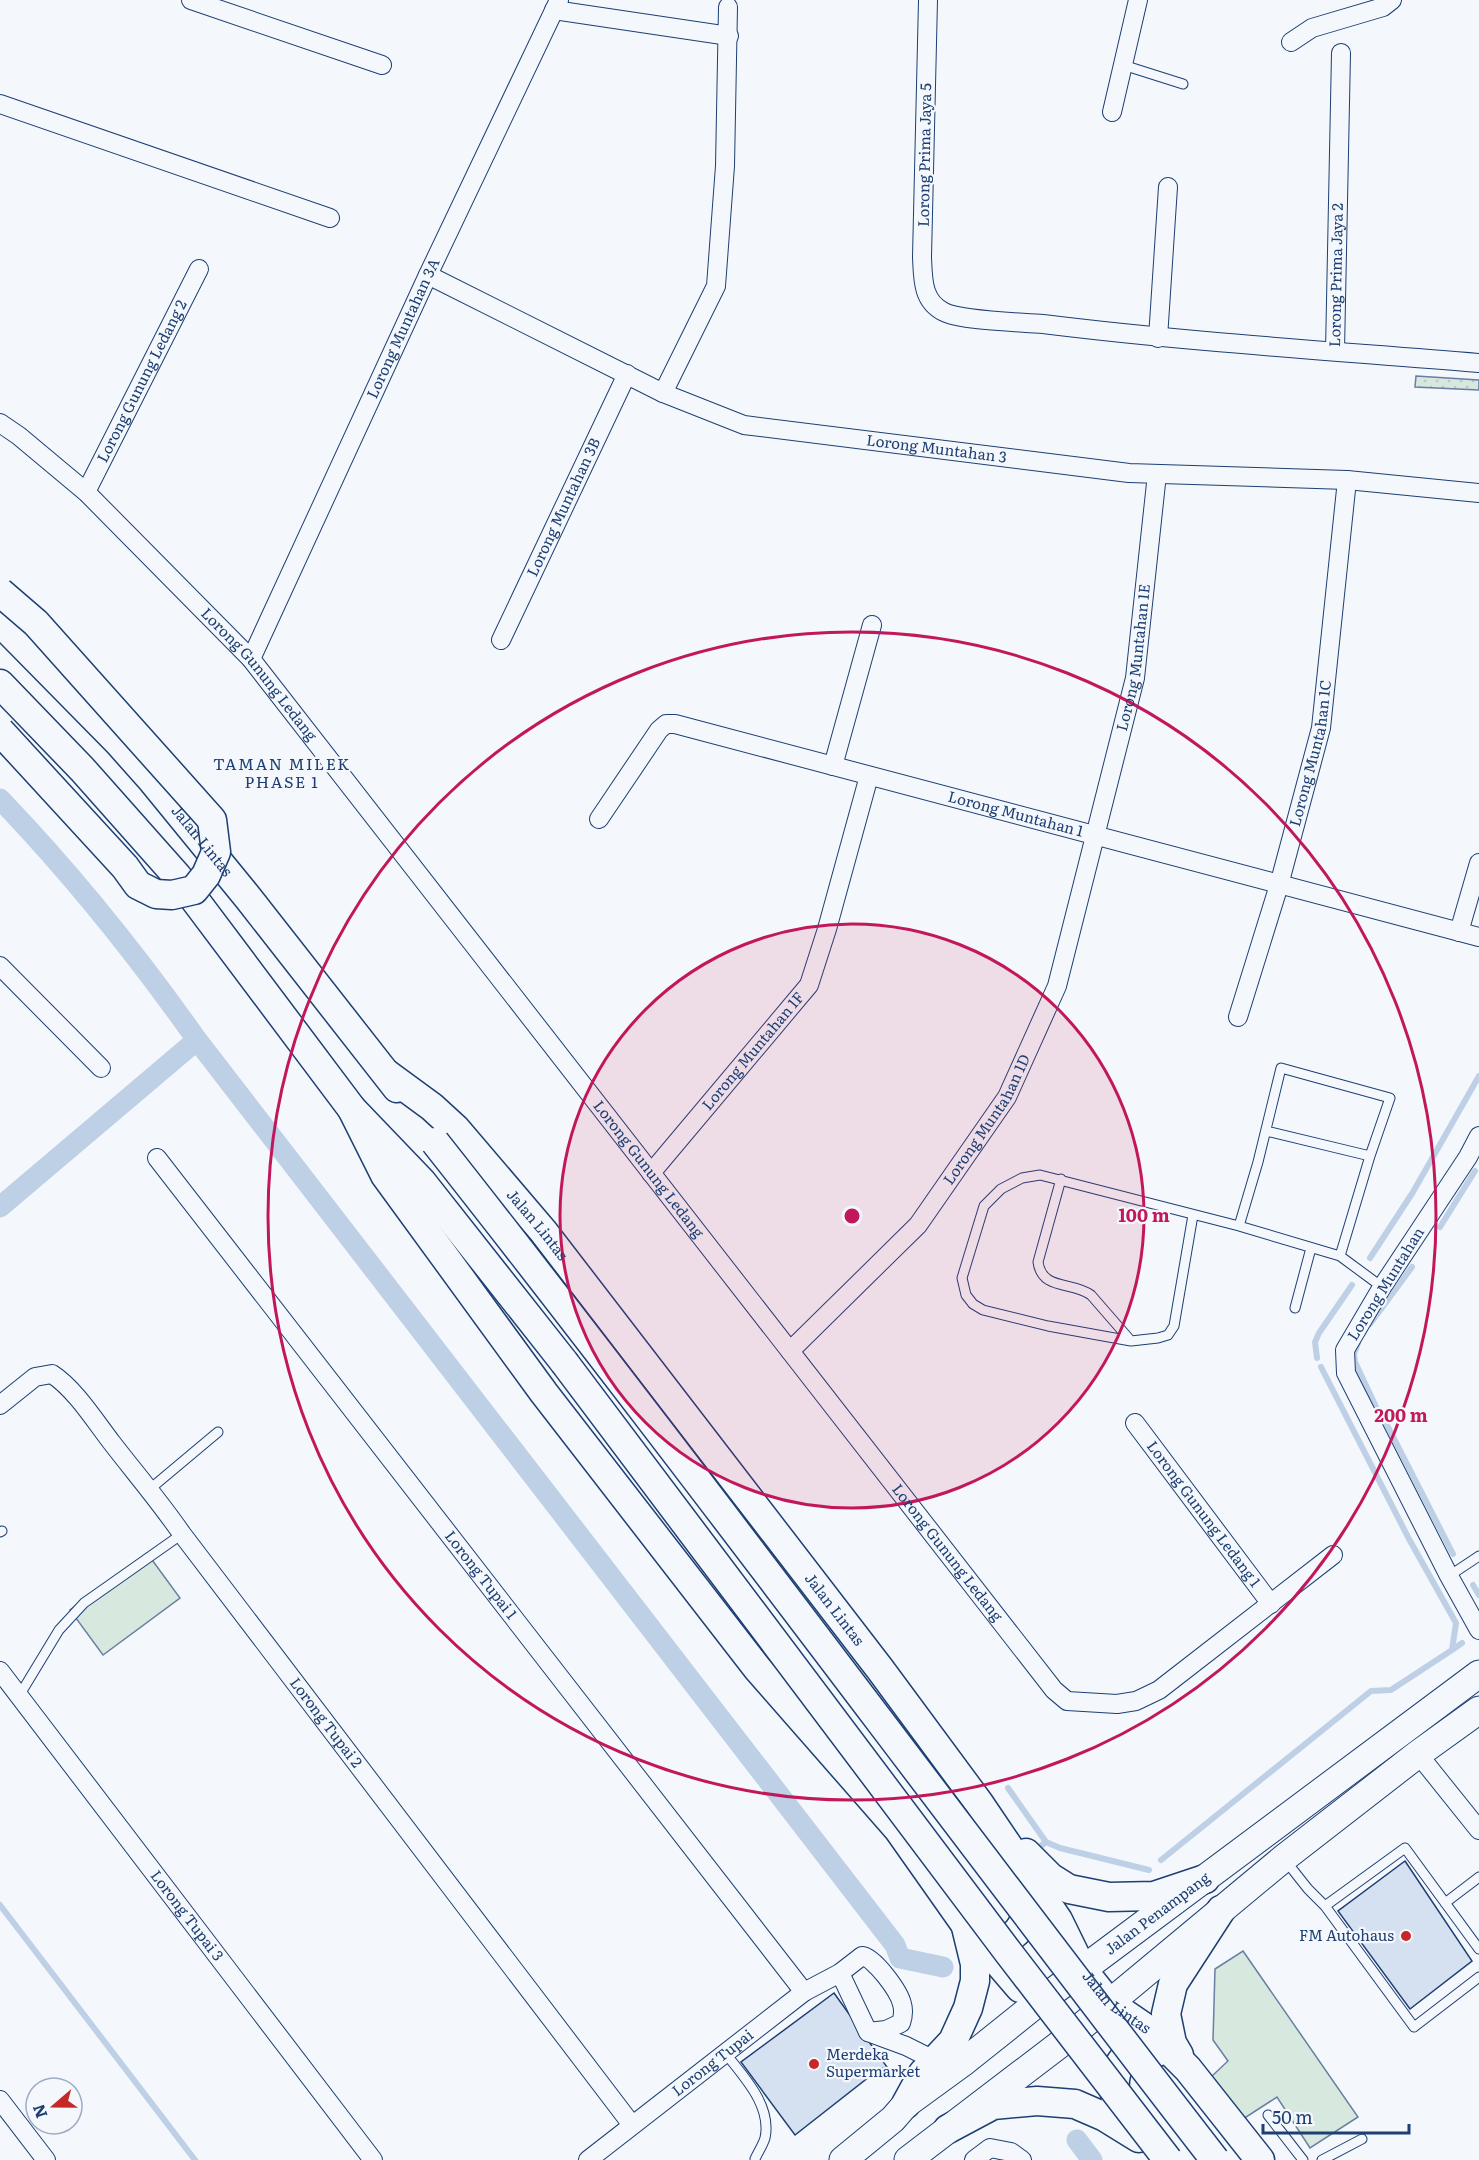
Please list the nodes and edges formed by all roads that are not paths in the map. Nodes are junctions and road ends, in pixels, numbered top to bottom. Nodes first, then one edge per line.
1 (192, 0) edge
2 (928, 0) edge
3 (1138, 0) edge
4 (1392, 0) edge
5 (556, 5) edge
6 (728, 7) dead end
7 (729, 36) junction
8 (1291, 42) dead end
9 (1341, 53) dead end
10 (382, 64) dead end
11 (1123, 64) junction
12 (1183, 84) dead end
13 (0, 104) edge
14 (1112, 112) dead end
15 (1168, 188) dead end
16 (330, 218) dead end
17 (199, 269) dead end
18 (428, 275) junction
19 (1158, 338) junction
20 (1335, 351) junction
21 (1479, 363) edge
22 (627, 374) junction
23 (663, 393) junction
24 (0, 423) edge
25 (1157, 474) junction
26 (1347, 480) junction
27 (86, 492) junction
28 (1479, 493) edge
29 (0, 592) edge
30 (0, 622) edge
31 (872, 625) dead end
32 (501, 640) dead end
33 (251, 659) junction
34 (0, 684) edge
35 (0, 731) edge
36 (833, 766) junction
37 (869, 776) junction
38 (599, 819) dead end
39 (1095, 836) junction
40 (1479, 863) edge
41 (1280, 885) junction
42 (1459, 932) junction
43 (1479, 937) edge
44 (0, 966) edge
45 (1238, 1017) dead end
46 (101, 1068) dead end
47 (387, 1074) junction
48 (352, 1109) junction
49 (1266, 1131) junction
50 (1479, 1136) edge
51 (1370, 1156) junction
52 (157, 1158) dead end
53 (651, 1173) junction
54 (1060, 1179) junction
55 (1194, 1215) junction
56 (1239, 1226) junction
57 (1311, 1248) junction
58 (1340, 1256) junction
59 (1382, 1287) junction
60 (1295, 1308) dead end
61 (1131, 1341) junction
62 (790, 1351) junction
63 (0, 1406) edge
64 (1135, 1423) dead end
65 (218, 1432) dead end
66 (150, 1489) junction
67 (182, 1534) junction
68 (1333, 1555) dead end
69 (1479, 1556) edge
70 (1449, 1576) junction
71 (1271, 1604) junction
72 (1479, 1630) edge
73 (0, 1671) edge
74 (1479, 1674) edge
75 (19, 1696) junction
76 (1479, 1710) edge
77 (1418, 1754) junction
78 (979, 1803) junction
79 (1479, 1830) edge
80 (1284, 1858) junction
81 (1025, 1873) junction
82 (1479, 1878) edge
83 (1205, 1879) junction
84 (1445, 1903) junction
85 (1325, 1906) junction
86 (1221, 1910) junction
87 (965, 1924) junction
88 (1479, 1949) edge
89 (1082, 1970) junction
90 (840, 1973) junction
91 (1479, 1977) edge
92 (804, 1992) junction
93 (1108, 2003) junction
94 (1035, 2005) junction
95 (868, 2032) junction
96 (1064, 2041) junction
97 (726, 2054) junction
98 (936, 2061) junction
99 (1188, 2069) junction
100 (0, 2100) edge
101 (906, 2104) junction
102 (1268, 2115) dead end
103 (632, 2125) junction
104 (948, 2129) junction
105 (1138, 2138) edge
106 (1362, 2139) dead end
107 (755, 2159) edge
108 (46, 2160) edge
109 (373, 2160) edge
110 (588, 2160) edge
111 (843, 2160) edge
112 (908, 2160) edge
113 (974, 2160) edge
114 (1022, 2160) edge
115 (1168, 2160) edge
116 (1215, 2160) edge
117 (1260, 2160) edge
118 (1303, 2160) edge
119 (1322, 2160) edge

1 - 10 street
2 - 19 street, Lorong Prima Jaya 5
3 - 11 street
4 - 8 street
5 - 7 street
5 - 18 street, Lorong Muntahan 3A
6 - 7 street
7 - 23 street
9 - 20 street, Lorong Prima Jaya 2
11 - 12 lane
11 - 14 street
13 - 16 street
15 - 19 street
17 - 27 street, Lorong Gunung Ledang 2
18 - 22 street, Lorong Muntahan 3
18 - 33 street, Lorong Muntahan 3A
19 - 20 street
20 - 21 street, Lorong Prima Jaya 2
22 - 23 street, Lorong Muntahan 3
22 - 32 street, Lorong Muntahan 3B
23 - 25 street, Lorong Muntahan 3
24 - 27 street, Lorong Gunung Ledang
25 - 26 street, Lorong Muntahan 3
25 - 39 street, Lorong Muntahan 1E
26 - 28 street, Lorong Muntahan 3
26 - 41 street, Lorong Muntahan 1C
27 - 33 street, Lorong Gunung Ledang
29 - 35 highway, bridge
30 - 47 highway, Jalan Lintas
31 - 36 street
33 - 53 street, Lorong Gunung Ledang
34 - 48 highway
36 - 37 street, Lorong Muntahan 1
36 - 38 street, Lorong Muntahan 1
37 - 39 street, Lorong Muntahan 1
37 - 53 street, Lorong Muntahan 1F
39 - 41 street, Lorong Muntahan 1
39 - 62 street, Lorong Muntahan 1D
40 - 42 street
41 - 42 street, Lorong Muntahan 1
41 - 45 street, Lorong Muntahan 1C
42 - 43 street, Lorong Muntahan 1
44 - 46 street
47 - 78 highway, Jalan Lintas
47 - 116 highway, Jalan Lintas, bridge
48 - 87 highway
48 - 115 highway, bridge
49 - 51 lane
49 - 51 lane
49 - 56 lane
50 - 59 street, Lorong Muntahan
51 - 58 lane
52 - 92 street, Lorong Tupai 1
53 - 62 street, Lorong Gunung Ledang
54 - 55 lane
54 - 61 lane
54 - 61 lane
55 - 56 lane
55 - 61 lane
56 - 57 lane
57 - 58 lane
57 - 60 lane
58 - 59 lane
59 - 70 street, Lorong Muntahan
62 - 71 street, Lorong Gunung Ledang
63 - 66 street, Lorong Tupai 2
64 - 71 street, Lorong Gunung Ledang 1
65 - 66 lane
66 - 67 street, Lorong Tupai 2
67 - 75 lane
67 - 103 street, Lorong Tupai 2
68 - 71 street, Lorong Gunung Ledang
69 - 70 lane
70 - 72 street, Lorong Muntahan
73 - 75 street, Lorong Tupai 3
74 - 83 main road, Jalan Penampang
75 - 109 street, Lorong Tupai 3
76 - 77 main road
77 - 79 street
77 - 80 main road
78 - 81 highway, Jalan Lintas
78 - 83 highway
80 - 85 lane
80 - 86 main road
81 - 87 highway
81 - 89 highway, Jalan Lintas
82 - 84 lane
83 - 89 main road, Jalan Penampang
84 - 85 lane
84 - 88 lane
85 - 91 lane
86 - 93 main road
86 - 99 highway
87 - 94 highway
87 - 98 highway
89 - 93 highway, Jalan Lintas
89 - 94 main road, Jalan Penampang
90 - 92 street, Lorong Tupai
90 - 95 street
90 - 95 street, Lorong Tupai
92 - 97 street, Lorong Tupai
93 - 96 main road
93 - 99 highway, Jalan Lintas
94 - 96 highway
94 - 101 main road, Jalan Penampang
95 - 98 street
96 - 104 main road
96 - 105 highway
97 - 103 street, Lorong Tupai
97 - 107 lane
98 - 101 highway
99 - 105 highway
99 - 117 highway, Jalan Lintas
100 - 108 street
101 - 111 main road, Jalan Penampang
102 - 118 lane
103 - 110 street, Lorong Tupai
104 - 105 highway
104 - 112 main road
106 - 119 lane
113 - 114 street

